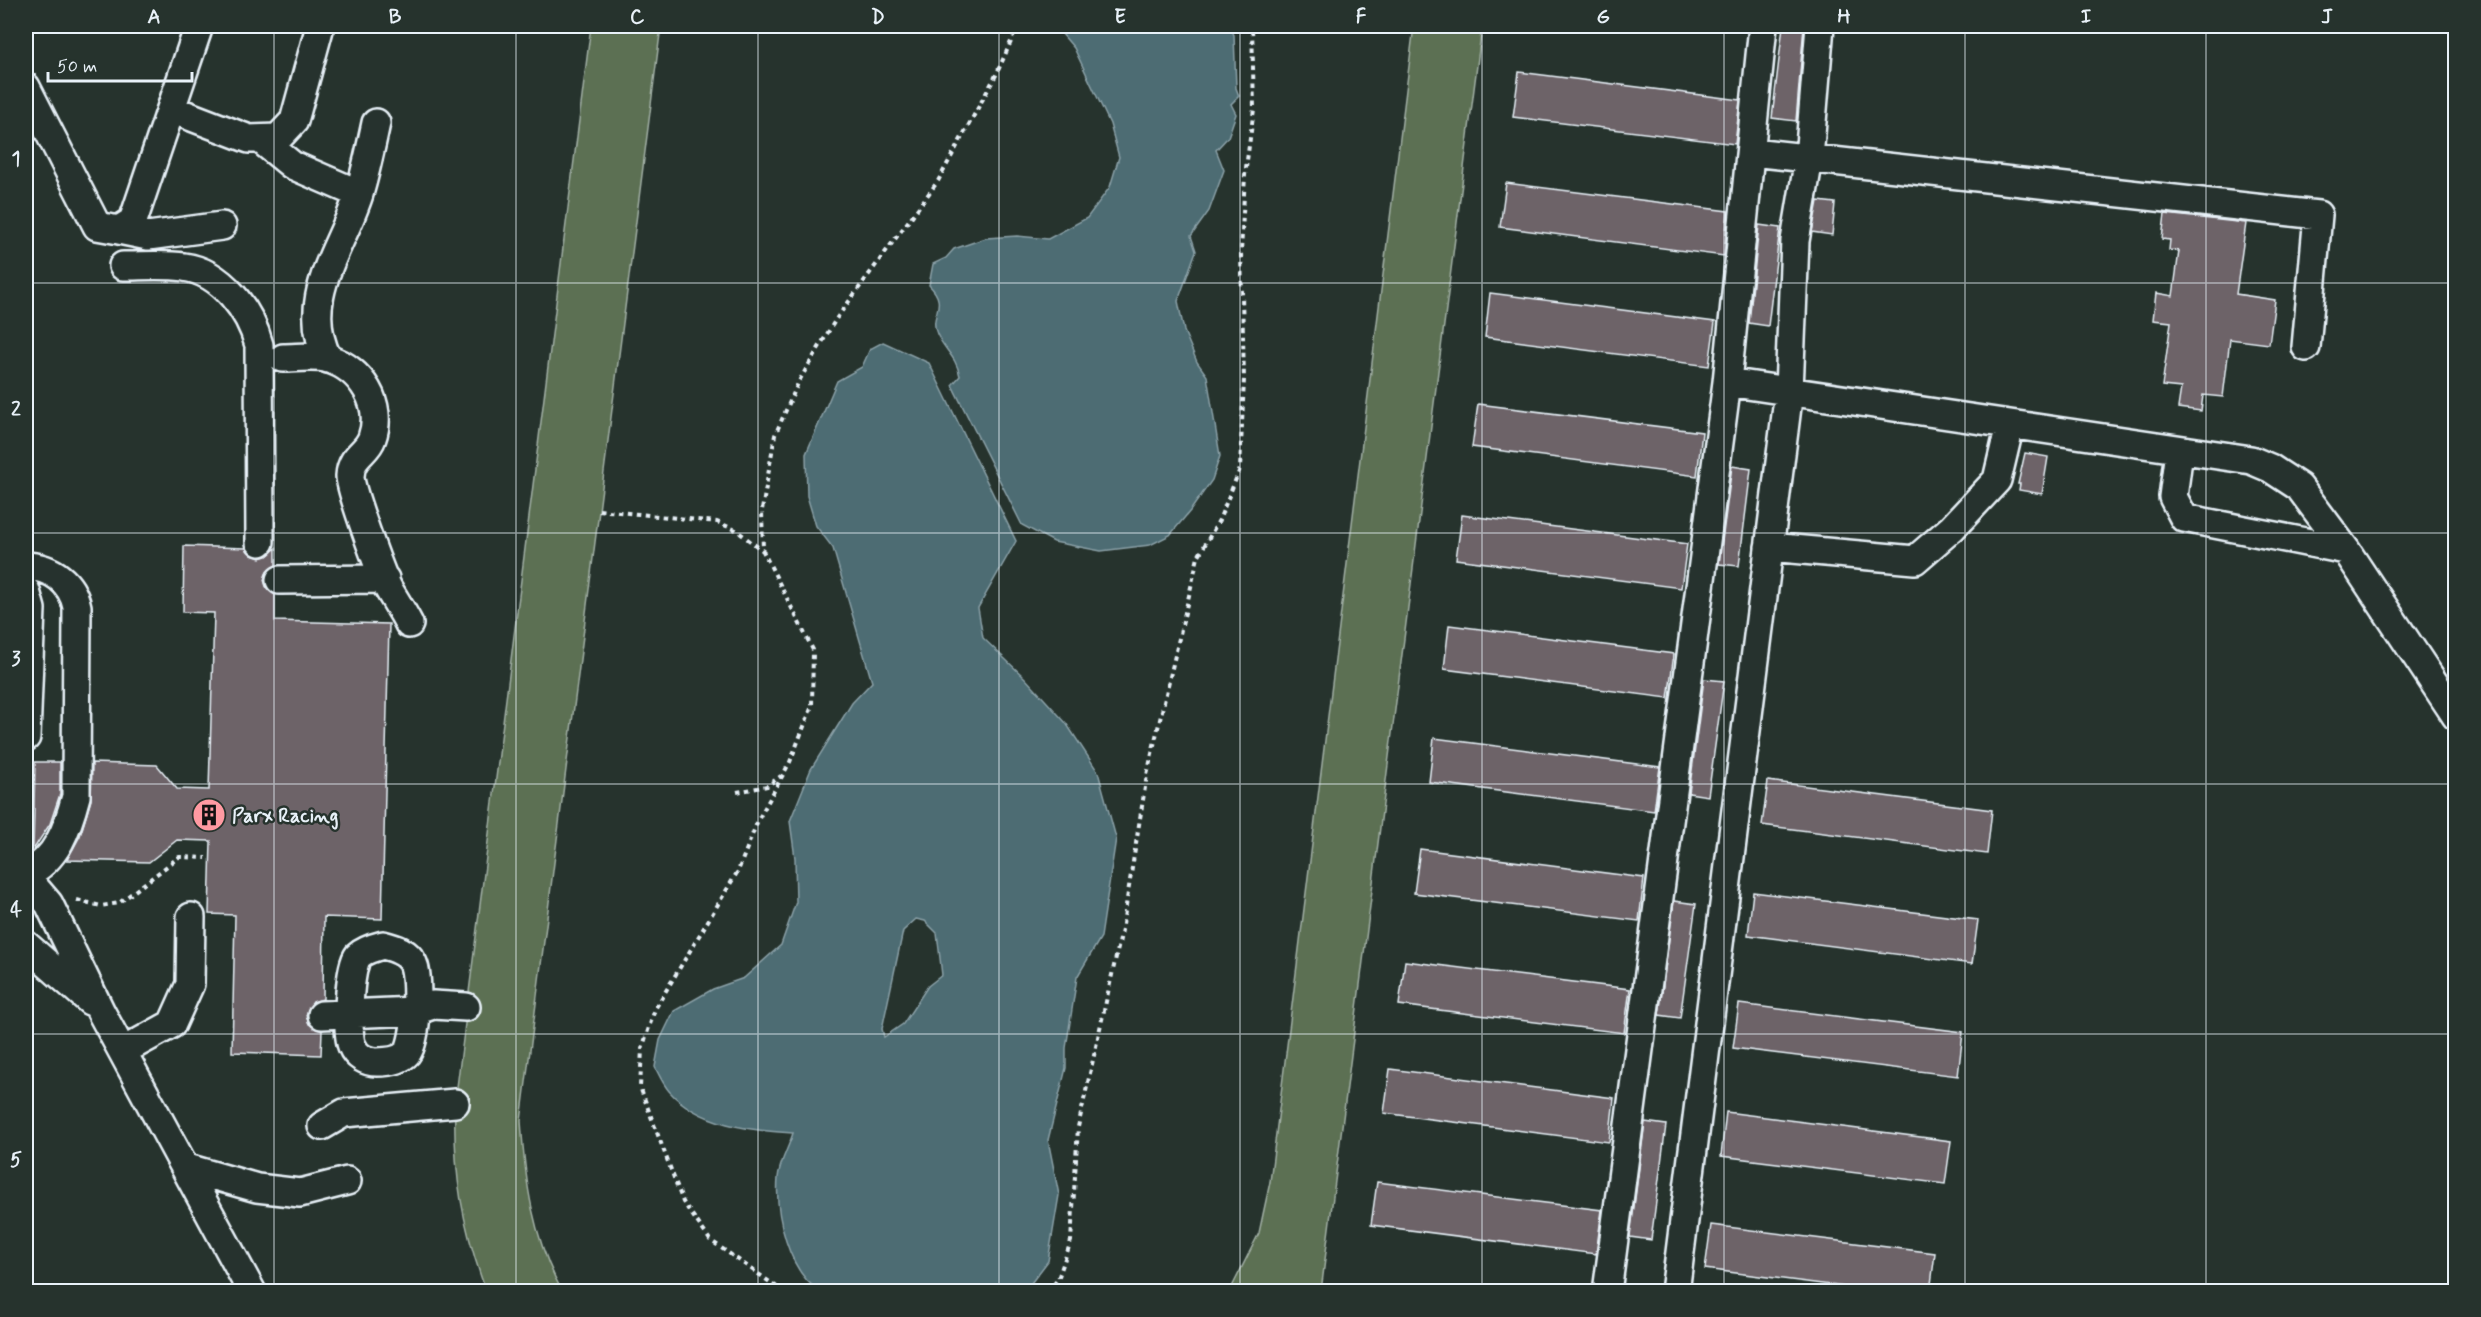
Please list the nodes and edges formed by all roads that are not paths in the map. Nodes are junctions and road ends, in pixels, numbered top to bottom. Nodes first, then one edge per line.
1 (199, 26) edge
2 (320, 26) edge
3 (1763, 26) edge
4 (1820, 26) edge
5 (26, 87) edge
6 (171, 109) junction
7 (376, 123) dead end
8 (260, 139) junction
9 (1752, 152) junction
10 (1809, 158) junction
11 (359, 194) junction
12 (222, 226) dead end
13 (118, 230) junction
14 (148, 236) junction
15 (2306, 347) dead end
16 (283, 358) dead end
17 (328, 358) junction
18 (1727, 382) junction
19 (1789, 391) junction
20 (2010, 425) junction
21 (2170, 450) junction
22 (260, 542) dead end
23 (1769, 547) junction
24 (2346, 550) junction
25 (26, 567) edge
26 (385, 579) junction
27 (280, 580) dead end
28 (26, 591) edge
29 (409, 624) dead end
30 (2456, 716) edge
31 (26, 737) edge
32 (26, 876) edge
33 (191, 917) dead end
34 (26, 945) edge
35 (466, 1007) dead end
36 (415, 1011) junction
37 (102, 1012) junction
38 (350, 1014) junction
39 (322, 1015) dead end
40 (123, 1051) junction
41 (455, 1103) dead end
42 (322, 1126) dead end
43 (187, 1168) junction
44 (347, 1181) dead end
45 (252, 1292) edge
46 (1607, 1292) edge
47 (1675, 1292) edge

1 - 6 street
2 - 8 street
3 - 9 street
4 - 10 street
5 - 13 street
6 - 8 street
6 - 13 street
7 - 11 street
8 - 11 street
9 - 10 street
9 - 18 street
10 - 15 street
10 - 19 street
11 - 17 street
12 - 14 street
13 - 14 street
14 - 22 street
16 - 17 street
17 - 26 street
18 - 19 street
18 - 46 street
19 - 20 street
19 - 23 street
20 - 21 street
20 - 23 street
21 - 24 street
21 - 24 street
23 - 47 street
24 - 30 street
25 - 32 street
26 - 27 street
26 - 29 street
28 - 31 street
32 - 37 street
33 - 40 street
34 - 37 street
35 - 36 street
36 - 38 street
36 - 38 street
36 - 38 street
37 - 40 street
38 - 39 street
40 - 43 street
41 - 42 street
43 - 44 street
43 - 45 street

